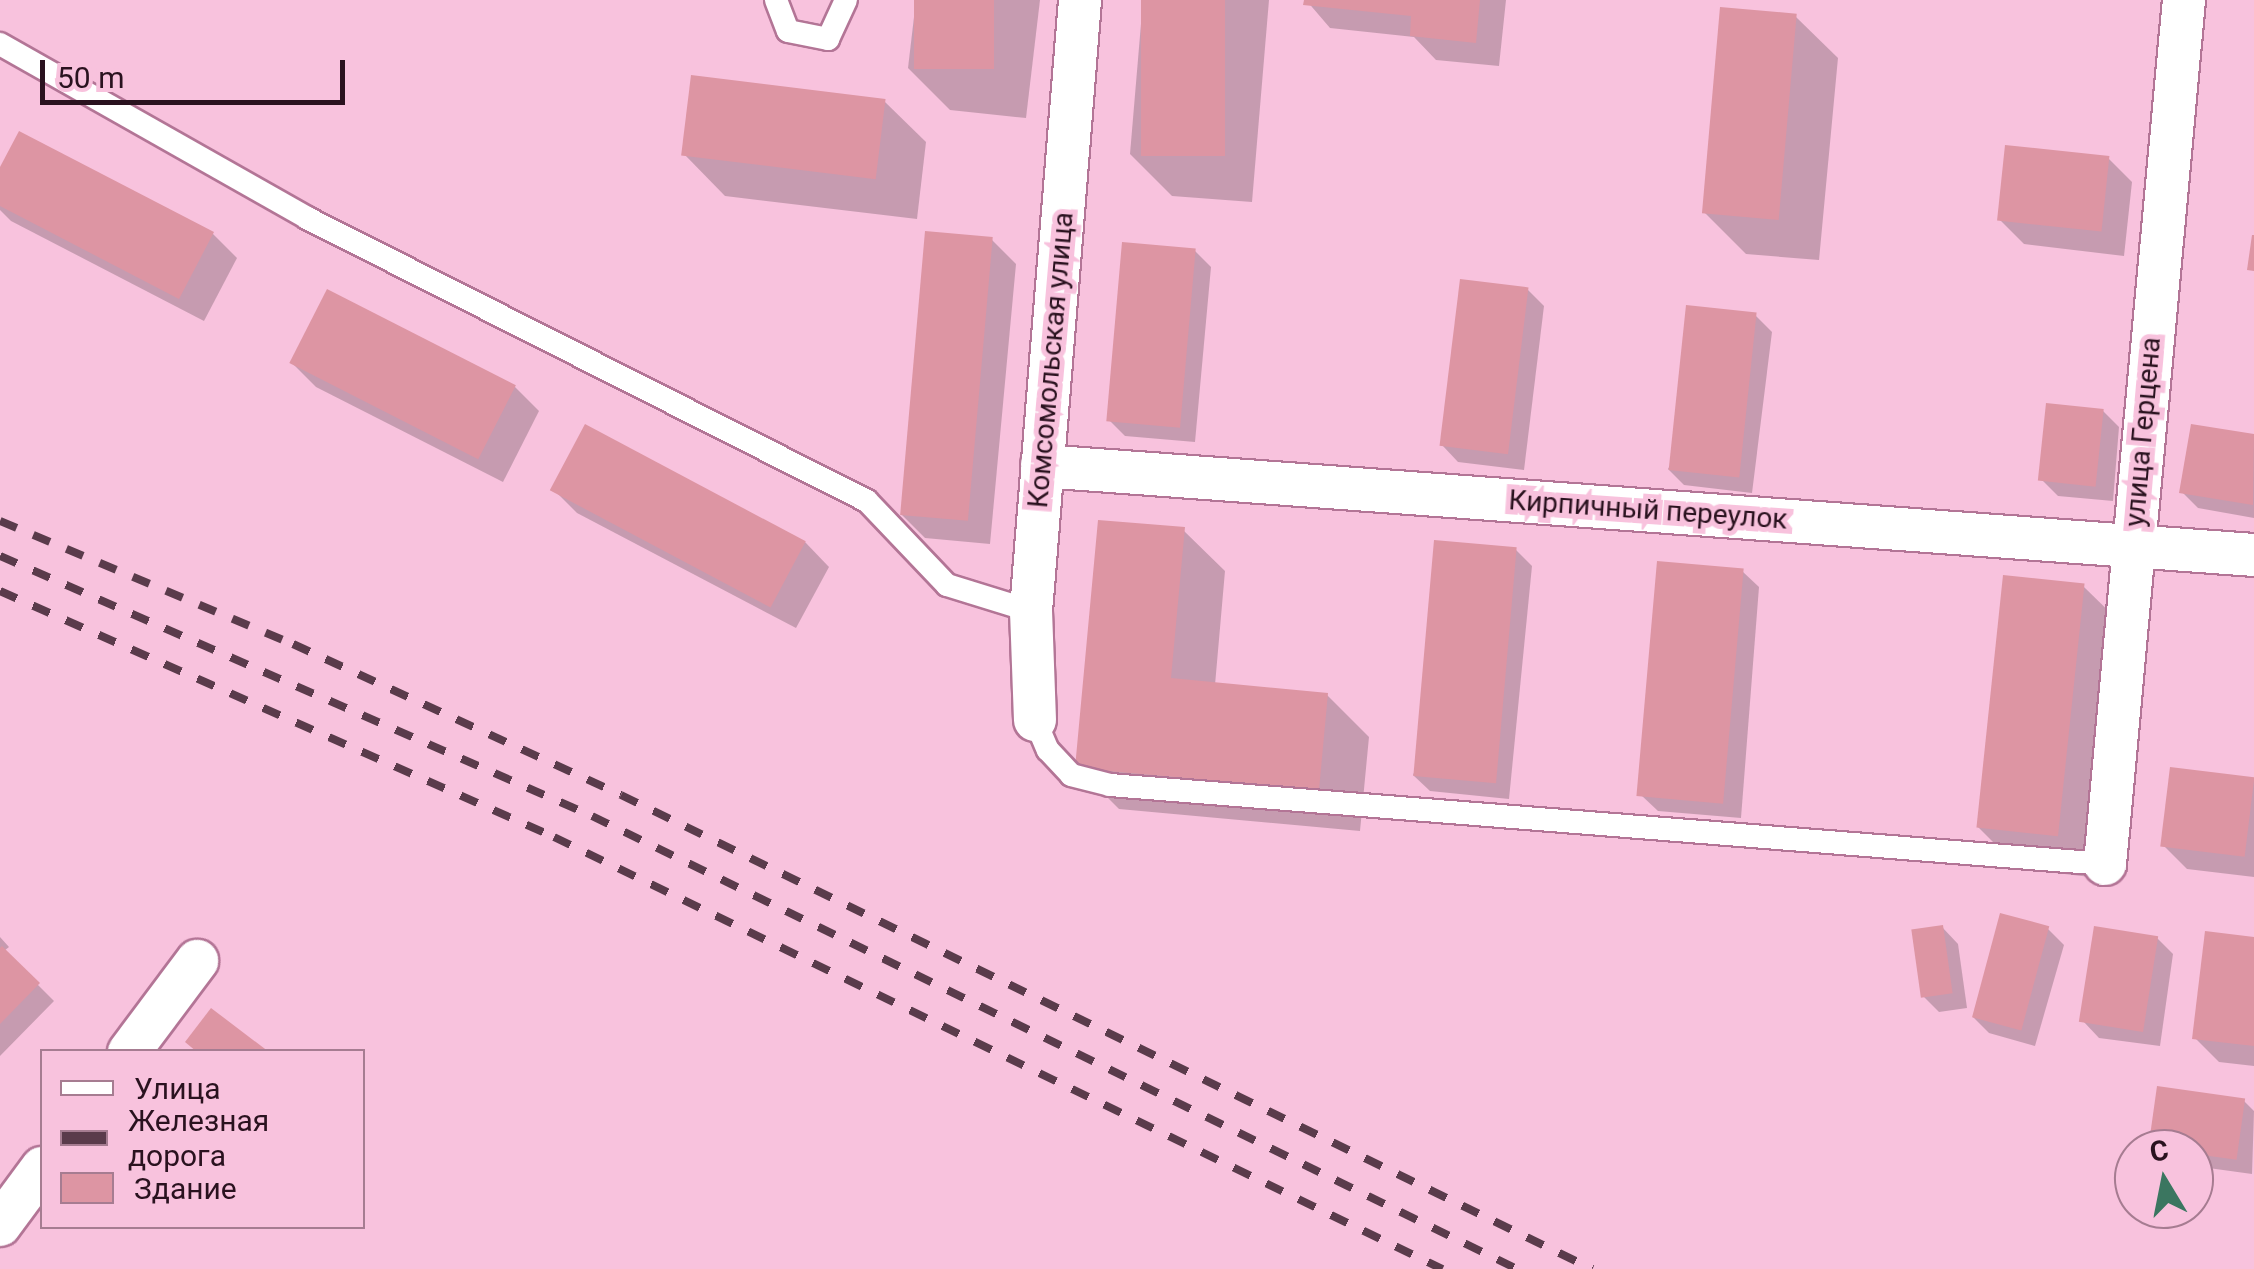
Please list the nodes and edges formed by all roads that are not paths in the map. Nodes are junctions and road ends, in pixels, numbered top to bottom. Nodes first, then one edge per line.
1 (776, 0) edge
2 (846, 0) edge
3 (1080, 0) edge
4 (2184, 0) edge
5 (0, 44) edge
6 (1042, 466) junction
7 (2132, 545) junction
8 (2254, 555) edge
9 (1031, 611) junction
10 (1034, 720) joint
11 (2105, 864) joint
12 (197, 961) dead end
13 (132, 1049) edge
14 (40, 1171) edge
15 (0, 1225) edge

1 - 2 lane
3 - 6 street, Комсомольская улица
4 - 7 street, улица Герцена
5 - 9 lane
6 - 7 street, Кирпичный переулок
6 - 9 street, Комсомольская улица
7 - 8 street, Кирпичный переулок
7 - 11 street, улица Герцена
9 - 10 street, Комсомольская улица
10 - 11 lane
12 - 13 street
14 - 15 street

